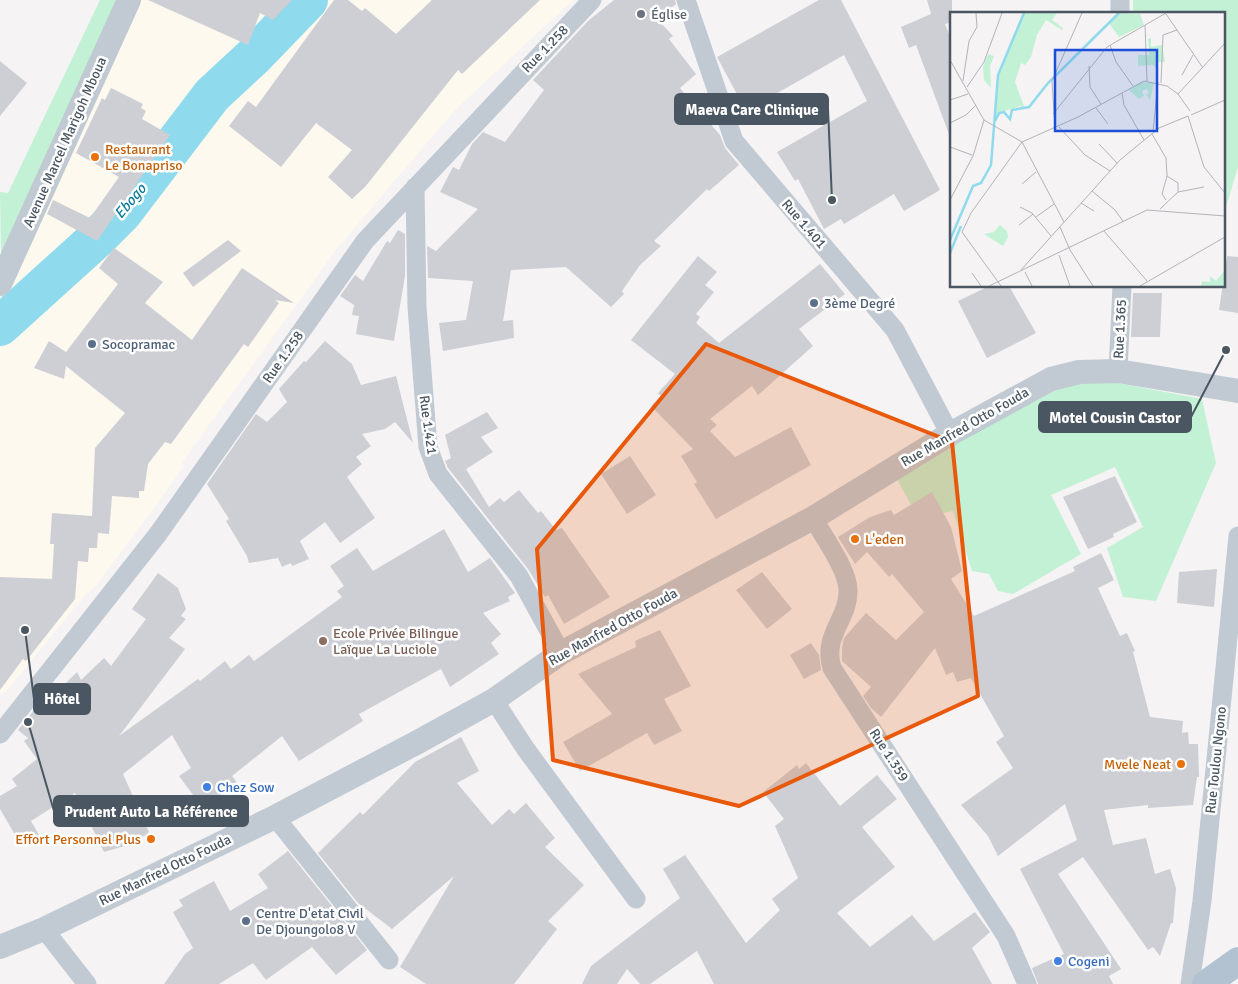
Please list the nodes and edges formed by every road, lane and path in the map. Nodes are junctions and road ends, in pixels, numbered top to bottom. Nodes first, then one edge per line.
1 (130, 0) edge
2 (592, 0) edge
3 (686, 0) edge
4 (414, 187) junction
5 (0, 284) edge
6 (1122, 288) edge
7 (1118, 371) junction
8 (1238, 390) edge
9 (950, 434) junction
10 (813, 518) junction
11 (1238, 536) edge
12 (561, 653) junction
13 (494, 700) junction
14 (0, 734) edge
15 (275, 817) junction
16 (636, 899) dead end
17 (44, 929) junction
18 (0, 947) edge
19 (389, 960) dead end
20 (1238, 961) edge
21 (87, 984) edge
22 (1027, 984) edge
23 (1190, 984) edge
24 (1206, 984) edge

1 - 5 street, Avenue Marcel Marigoh Mboua
2 - 4 street, Rue 1.258
3 - 9 street, Rue 1.401
4 - 12 street, Rue 1.421
4 - 14 street, Rue 1.258
6 - 7 street, Rue 1.365
7 - 8 street, Rue Manfred Otto Fouda
7 - 9 street, Rue Manfred Otto Fouda
9 - 10 street, Rue Manfred Otto Fouda
10 - 12 street, Rue Manfred Otto Fouda
10 - 22 street, Rue 1.359
11 - 23 street, Rue Toulou Ngono
12 - 13 street, Rue Manfred Otto Fouda
13 - 15 street, Rue Manfred Otto Fouda
13 - 16 street
15 - 17 street, Rue Manfred Otto Fouda
15 - 19 street
17 - 18 street, Rue Manfred Otto Fouda
17 - 21 street
20 - 24 main road

